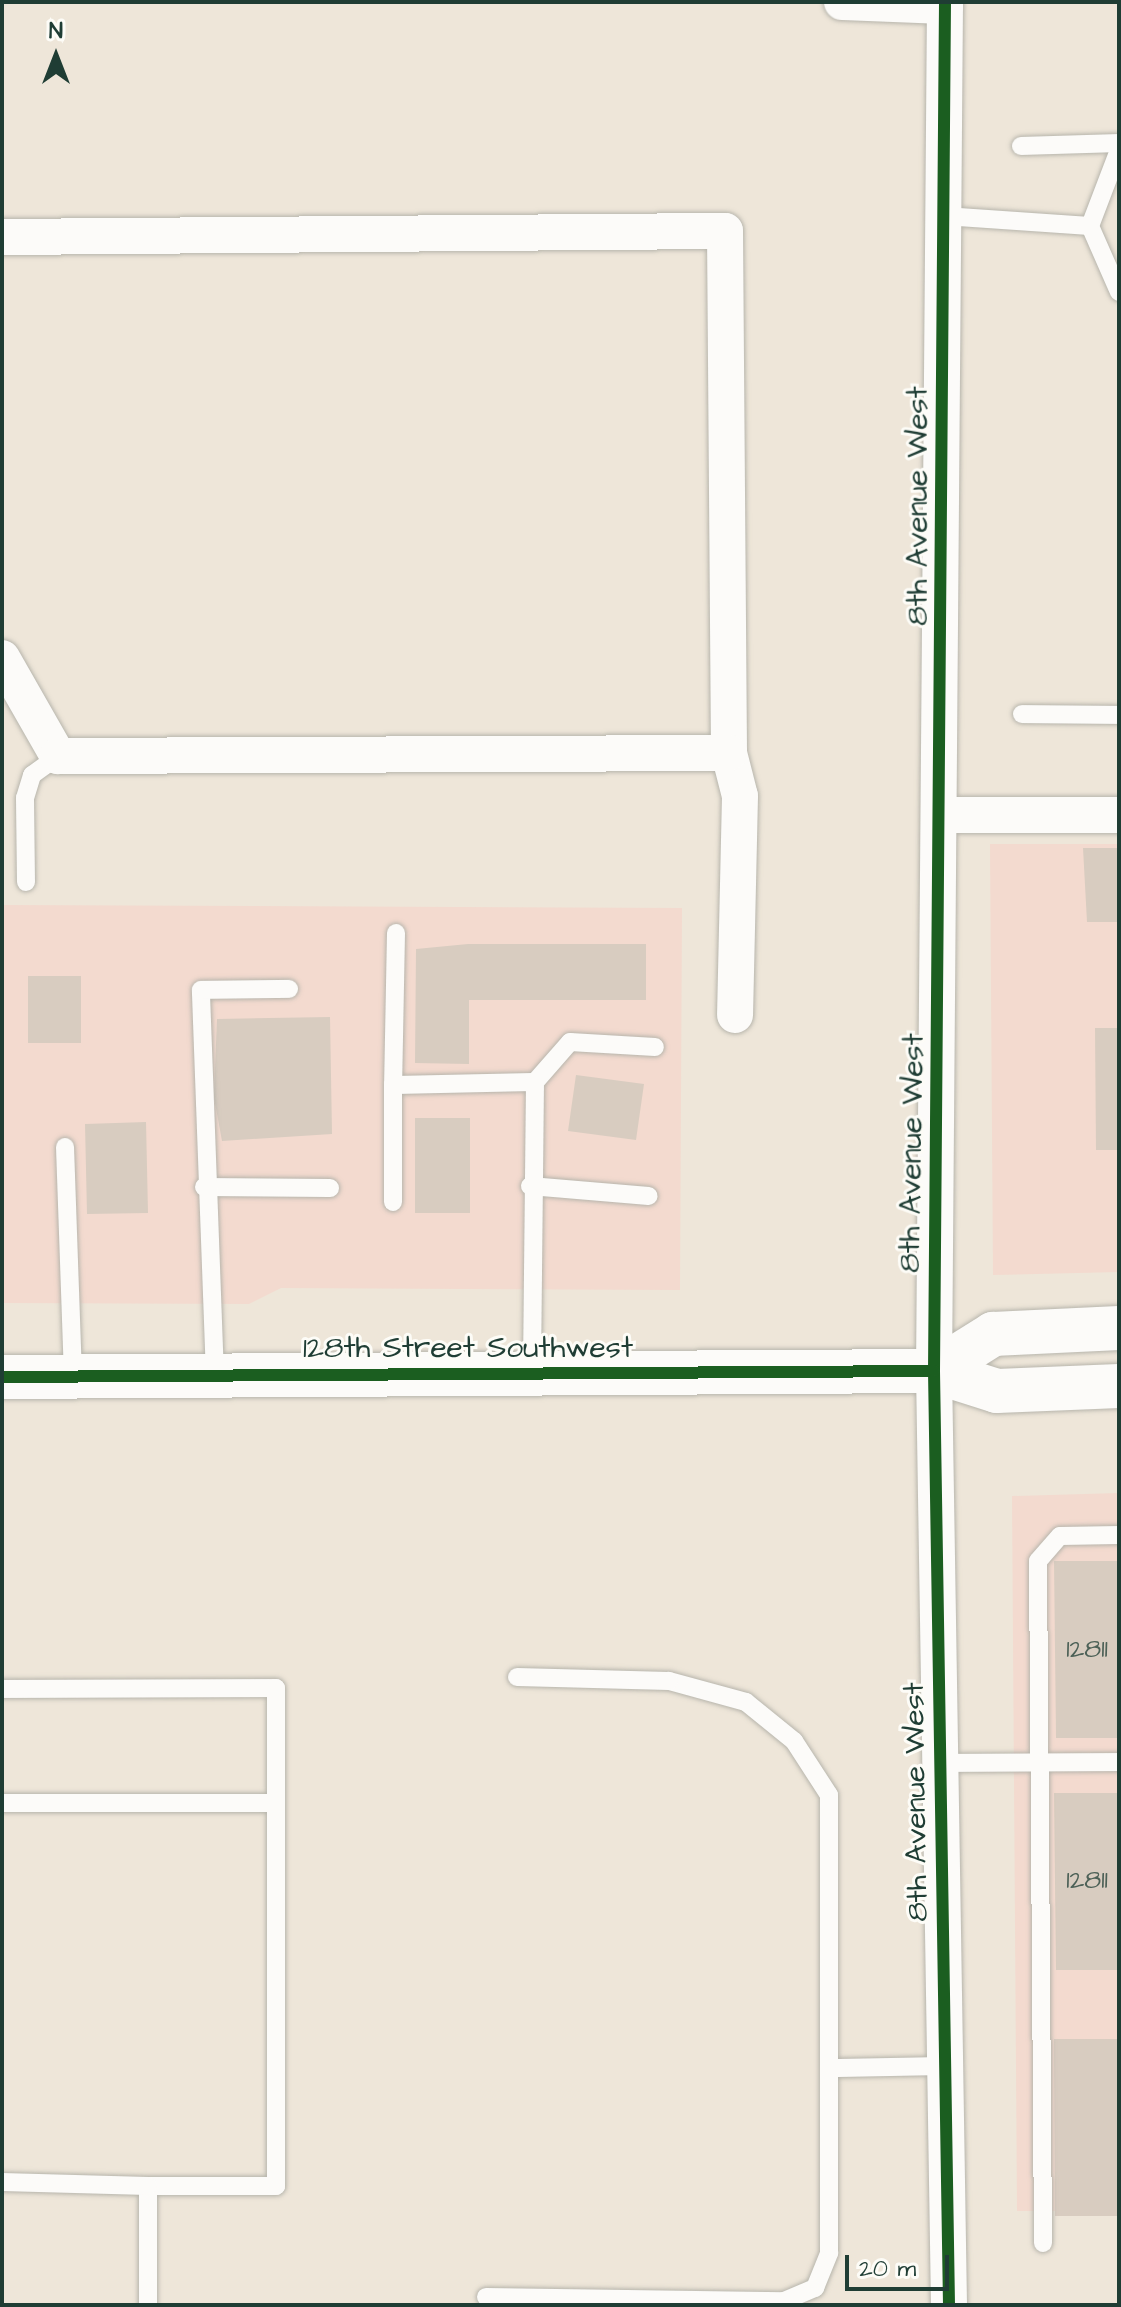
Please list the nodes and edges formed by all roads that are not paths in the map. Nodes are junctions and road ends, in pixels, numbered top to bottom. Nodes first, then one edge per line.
1 (842, 2) edge
2 (945, 4) edge
3 (1119, 143) edge
4 (1021, 146) dead end
5 (1119, 150) edge
6 (944, 216) junction
7 (1090, 226) junction
8 (2, 237) edge
9 (1119, 292) edge
10 (2, 658) edge
11 (1022, 714) dead end
12 (1119, 715) edge
13 (729, 753) junction
14 (58, 756) junction
15 (943, 815) junction
16 (1119, 815) edge
17 (26, 882) dead end
18 (396, 933) dead end
19 (289, 989) dead end
20 (735, 1015) dead end
21 (655, 1047) dead end
22 (535, 1082) junction
23 (393, 1085) junction
24 (65, 1147) dead end
25 (530, 1186) junction
26 (204, 1187) junction
27 (330, 1188) dead end
28 (649, 1196) dead end
29 (393, 1202) dead end
30 (1119, 1328) edge
31 (934, 1371) junction
32 (532, 1374) junction
33 (73, 1376) junction
34 (215, 1376) junction
35 (2, 1377) edge
36 (1119, 1386) edge
37 (1119, 1535) edge
38 (517, 1677) dead end
39 (2, 1689) edge
40 (1119, 1762) edge
41 (941, 1763) junction
42 (1040, 1763) junction
43 (2, 1803) edge
44 (273, 1803) junction
45 (947, 2066) junction
46 (834, 2068) junction
47 (2, 2182) edge
48 (148, 2186) junction
49 (1043, 2243) dead end
50 (486, 2297) dead end
51 (148, 2305) edge
52 (949, 2305) edge

1 - 2 street
2 - 6 street, 8th Avenue West
3 - 4 lane
5 - 7 lane
6 - 7 lane
6 - 15 street, 8th Avenue West
7 - 9 lane
8 - 13 street
10 - 14 street
11 - 12 lane
13 - 14 street
13 - 20 street
14 - 17 lane
15 - 16 street
15 - 31 street, 8th Avenue West
18 - 23 lane
19 - 26 lane
21 - 22 lane
22 - 23 lane
22 - 25 lane
23 - 29 lane
24 - 33 lane
25 - 28 lane
25 - 32 lane
26 - 27 lane
26 - 34 lane
30 - 31 main road
31 - 32 main road, 128th Street Southwest
31 - 36 main road, 128th Street Southwest
31 - 41 street, 8th Avenue West
32 - 34 main road, 128th Street Southwest
33 - 34 main road, 128th Street Southwest
33 - 35 main road, 128th Street Southwest
37 - 42 lane
38 - 46 lane
39 - 44 lane
40 - 42 lane
41 - 42 lane
41 - 45 street, 8th Avenue West
42 - 49 lane
43 - 44 lane
44 - 48 lane
45 - 46 lane
45 - 52 street, 8th Avenue West
46 - 50 lane
47 - 48 lane
48 - 51 lane

